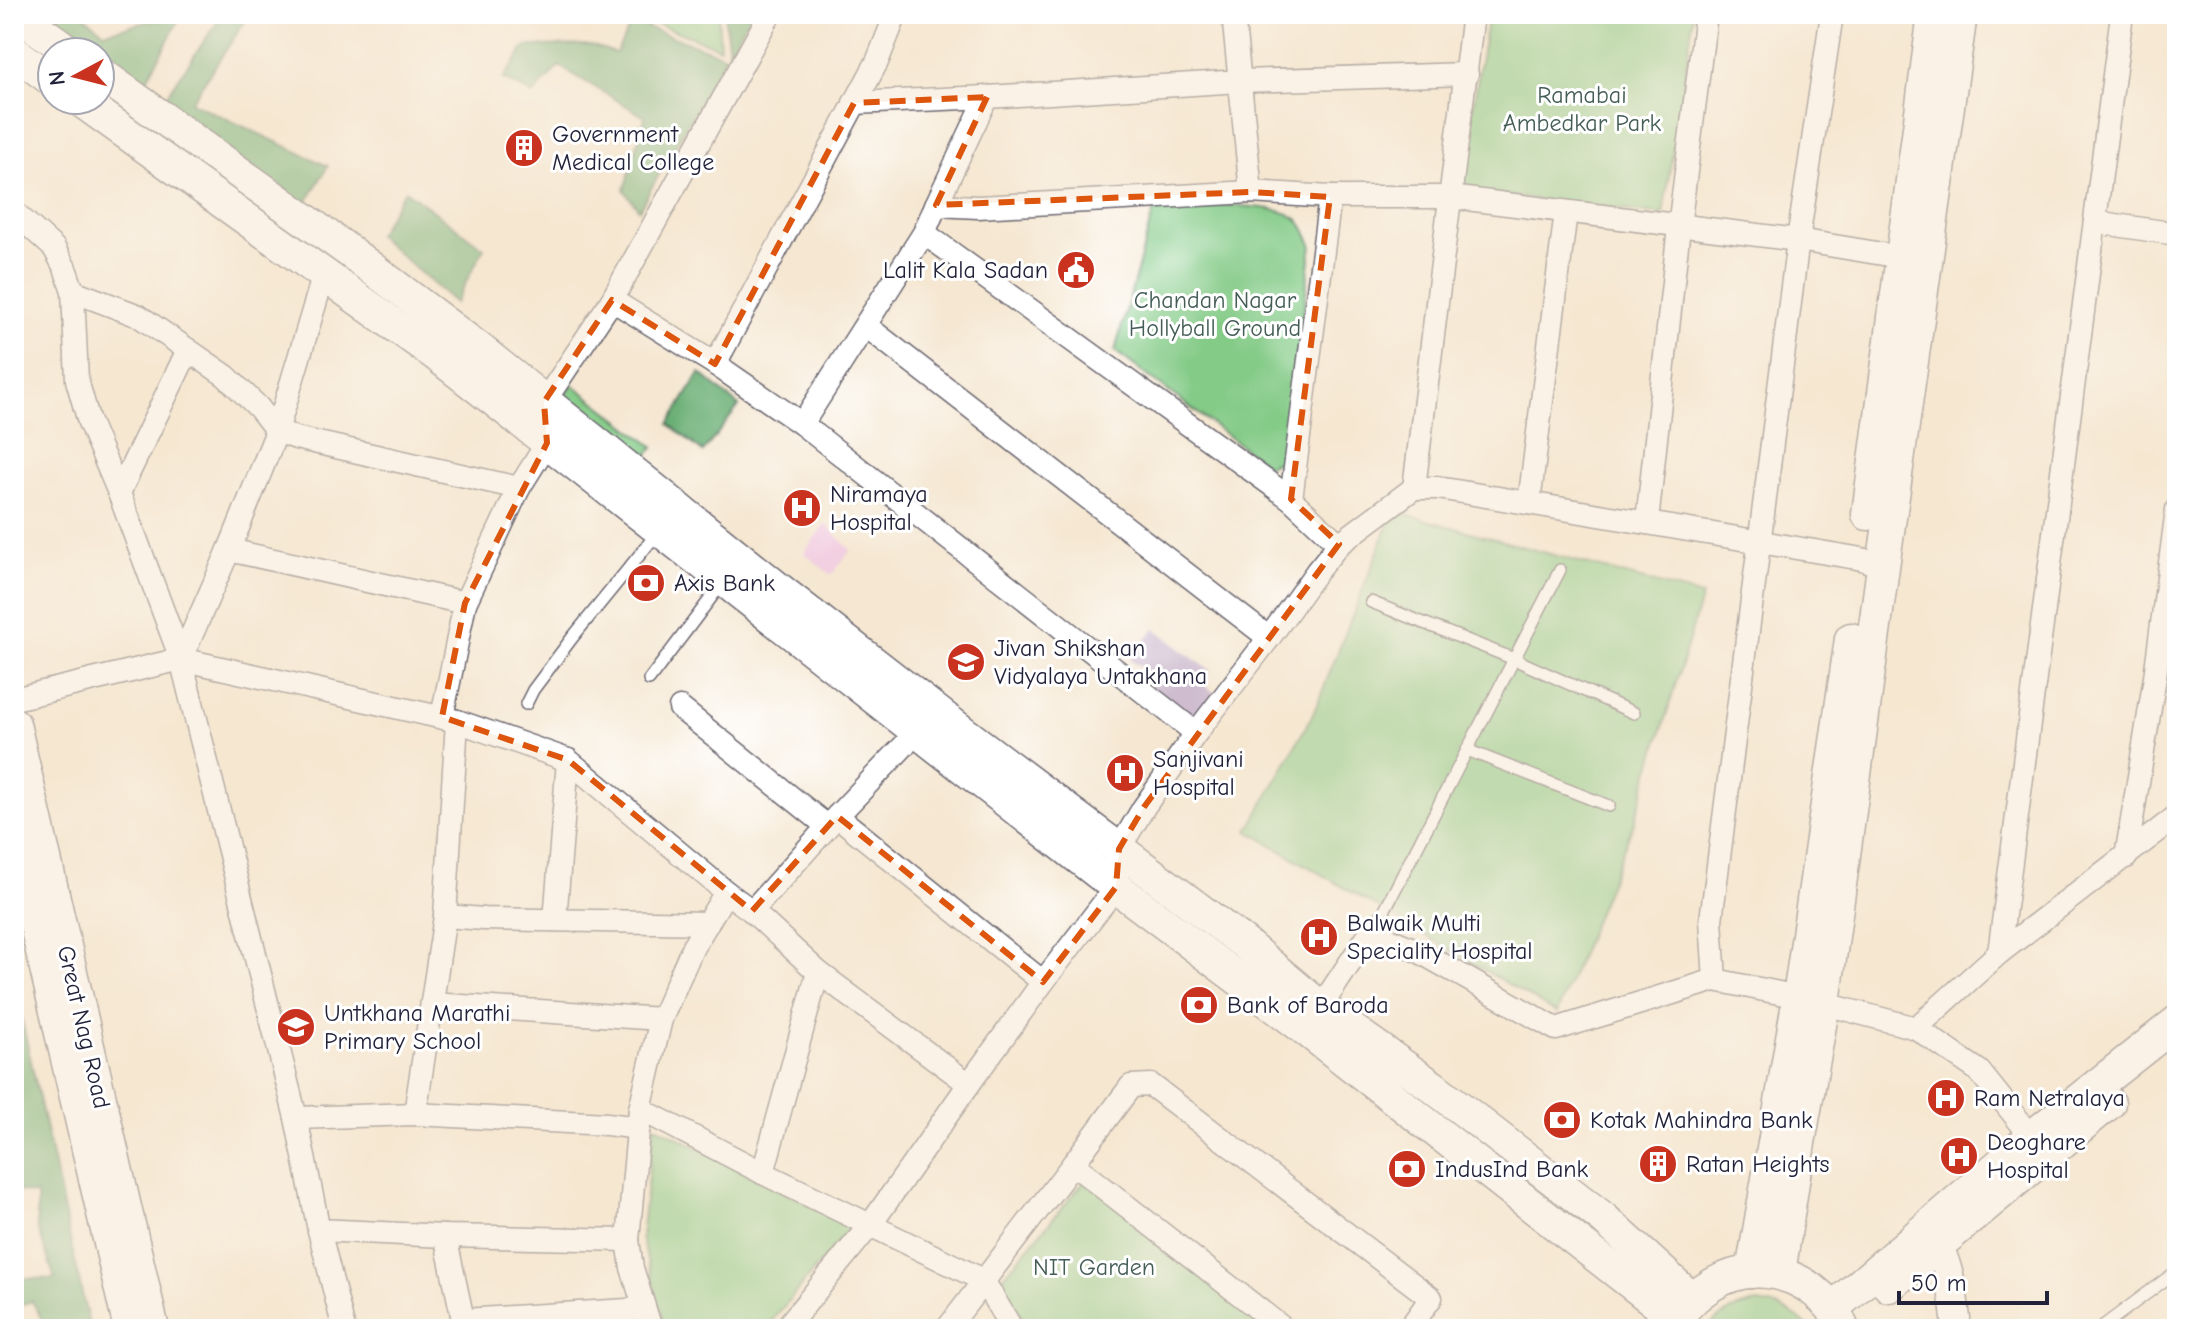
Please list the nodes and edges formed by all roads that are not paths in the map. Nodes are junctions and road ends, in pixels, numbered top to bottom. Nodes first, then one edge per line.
1 (770, 14) edge
2 (896, 14) edge
3 (1233, 14) edge
4 (1473, 14) edge
5 (1706, 14) edge
6 (1832, 14) edge
7 (1934, 14) edge
8 (1961, 14) edge
9 (2122, 14) edge
10 (28, 18) edge
11 (50, 36) edge
12 (18, 59) edge
13 (36, 70) edge
14 (1467, 74) junction
15 (1241, 81) junction
16 (116, 84) edge
17 (987, 97) junction
18 (854, 103) junction
19 (102, 116) edge
20 (1251, 192) junction
21 (1330, 197) junction
22 (1450, 197) junction
23 (936, 205) junction
24 (14, 212) edge
25 (1566, 212) junction
26 (2095, 222) junction
27 (1679, 227) junction
28 (924, 233) junction
29 (2177, 234) edge
30 (1798, 240) junction
31 (1915, 259) junction
32 (324, 274) junction
33 (73, 291) junction
34 (612, 300) junction
35 (866, 326) junction
36 (188, 350) junction
37 (715, 364) junction
38 (544, 402) junction
39 (802, 424) junction
40 (277, 431) junction
41 (547, 443) junction
42 (519, 488) junction
43 (1414, 488) junction
44 (119, 493) junction
45 (1291, 499) junction
46 (1529, 503) junction
47 (2177, 509) edge
48 (1647, 522) junction
49 (660, 530) junction
50 (1759, 541) junction
51 (1339, 544) junction
52 (229, 550) junction
53 (1873, 563) junction
54 (1560, 570) dead end
55 (724, 580) junction
56 (1371, 602) dead end
57 (465, 603) junction
58 (1269, 638) junction
59 (181, 659) junction
60 (1514, 659) junction
61 (2177, 660) edge
62 (2155, 677) junction
63 (649, 680) dead end
64 (14, 699) edge
65 (526, 704) dead end
66 (680, 708) dead end
67 (1634, 713) dead end
68 (450, 719) junction
69 (14, 724) edge
70 (918, 731) junction
71 (1196, 733) junction
72 (1467, 750) junction
73 (568, 760) junction
74 (1609, 806) dead end
75 (2177, 816) edge
76 (832, 821) junction
77 (14, 831) edge
78 (1119, 849) junction
79 (2126, 857) junction
80 (1116, 887) junction
81 (726, 892) junction
82 (752, 911) junction
83 (445, 916) junction
84 (555, 920) junction
85 (708, 923) junction
86 (1371, 931) junction
87 (1999, 953) junction
88 (818, 972) junction
89 (1715, 980) junction
90 (1043, 982) junction
91 (1812, 1000) junction
92 (432, 1004) junction
93 (1313, 1018) junction
94 (661, 1019) junction
95 (2177, 1022) edge
96 (1916, 1028) junction
97 (2177, 1049) edge
98 (969, 1084) junction
99 (415, 1114) junction
100 (296, 1118) junction
101 (640, 1119) junction
102 (2039, 1146) junction
103 (1073, 1164) junction
104 (763, 1173) junction
105 (871, 1224) junction
106 (319, 1230) junction
107 (1934, 1235) junction
108 (445, 1236) junction
109 (628, 1240) junction
110 (2177, 1271) edge
111 (1765, 1272) junction
112 (983, 1280) junction
113 (1680, 1315) edge
114 (647, 1319) edge
115 (1839, 1321) edge
116 (464, 1325) edge
117 (130, 1329) edge
118 (153, 1329) edge
119 (344, 1329) edge
120 (785, 1329) edge
121 (947, 1329) edge
122 (1012, 1329) edge
123 (1284, 1329) edge
124 (1409, 1329) edge
125 (1957, 1329) edge
126 (2099, 1329) edge

1 - 34 street
2 - 18 street
3 - 15 street
4 - 14 street
5 - 27 street
6 - 30 street
7 - 31 main road
8 - 31 main road
9 - 26 street
10 - 11 main road
12 - 13 main road
14 - 15 street
14 - 22 street
15 - 17 street
15 - 20 street
16 - 38 main road
17 - 18 street
17 - 23 street
18 - 37 street
19 - 32 main road
20 - 21 street
20 - 23 street
21 - 22 street
21 - 45 street
22 - 25 street
22 - 43 street
23 - 28 street
24 - 33 street
25 - 27 street
25 - 46 street
26 - 29 street
26 - 87 street
27 - 30 street
27 - 48 street
28 - 35 street
28 - 45 street
30 - 31 street
30 - 50 street
31 - 53 main road
32 - 40 street
32 - 41 main road
33 - 36 street
33 - 44 street
34 - 37 street
34 - 38 street
35 - 39 street
35 - 58 street
36 - 40 street
36 - 44 street
37 - 39 street
38 - 41 street
38 - 78 main road
39 - 71 street
40 - 42 street
40 - 52 street
41 - 42 street
41 - 49 main road
42 - 57 street
43 - 46 street
43 - 51 street
44 - 59 street
45 - 51 street
46 - 48 street
47 - 62 street
48 - 50 street
49 - 55 main road
49 - 65 lane
50 - 53 street
50 - 89 street
51 - 58 street
52 - 57 street
52 - 59 street
53 - 91 main road
54 - 60 lane
55 - 63 lane
55 - 70 main road
56 - 60 lane
57 - 68 street
58 - 71 street
59 - 64 street
59 - 68 street
59 - 100 street
60 - 67 lane
60 - 72 lane
61 - 62 street
62 - 79 street
66 - 76 street
68 - 73 street
68 - 83 street
69 - 118 main road, Great Nag Road
70 - 76 street
70 - 80 main road
71 - 78 street
72 - 74 lane
72 - 86 lane
73 - 81 street
73 - 84 street
75 - 79 street
76 - 82 street
76 - 90 street
77 - 117 main road, Great Nag Road
78 - 80 street
78 - 93 main road
79 - 87 street
80 - 90 street
80 - 93 main road
81 - 82 street
81 - 85 street
82 - 88 street
83 - 84 street
83 - 92 street
84 - 85 street
85 - 94 street
86 - 89 street
86 - 93 street
87 - 96 street
88 - 98 street
88 - 104 street
89 - 91 street
90 - 98 street
91 - 96 street
91 - 111 main road
92 - 94 street
92 - 99 street
93 - 113 main road
94 - 101 street
95 - 102 main road
96 - 102 street
97 - 102 main road
98 - 105 street
99 - 100 street
99 - 101 street
100 - 106 street
101 - 104 street
101 - 109 street
102 - 107 main road
103 - 112 street
103 - 123 street
103 - 124 street
104 - 105 street
105 - 112 street
105 - 120 street
106 - 108 street
106 - 119 street
107 - 115 main road
107 - 125 street
108 - 109 street
108 - 116 street
109 - 114 street
110 - 126 lane
111 - 113 main road
111 - 115 main road
112 - 121 street
112 - 122 street
114 - 116 street

